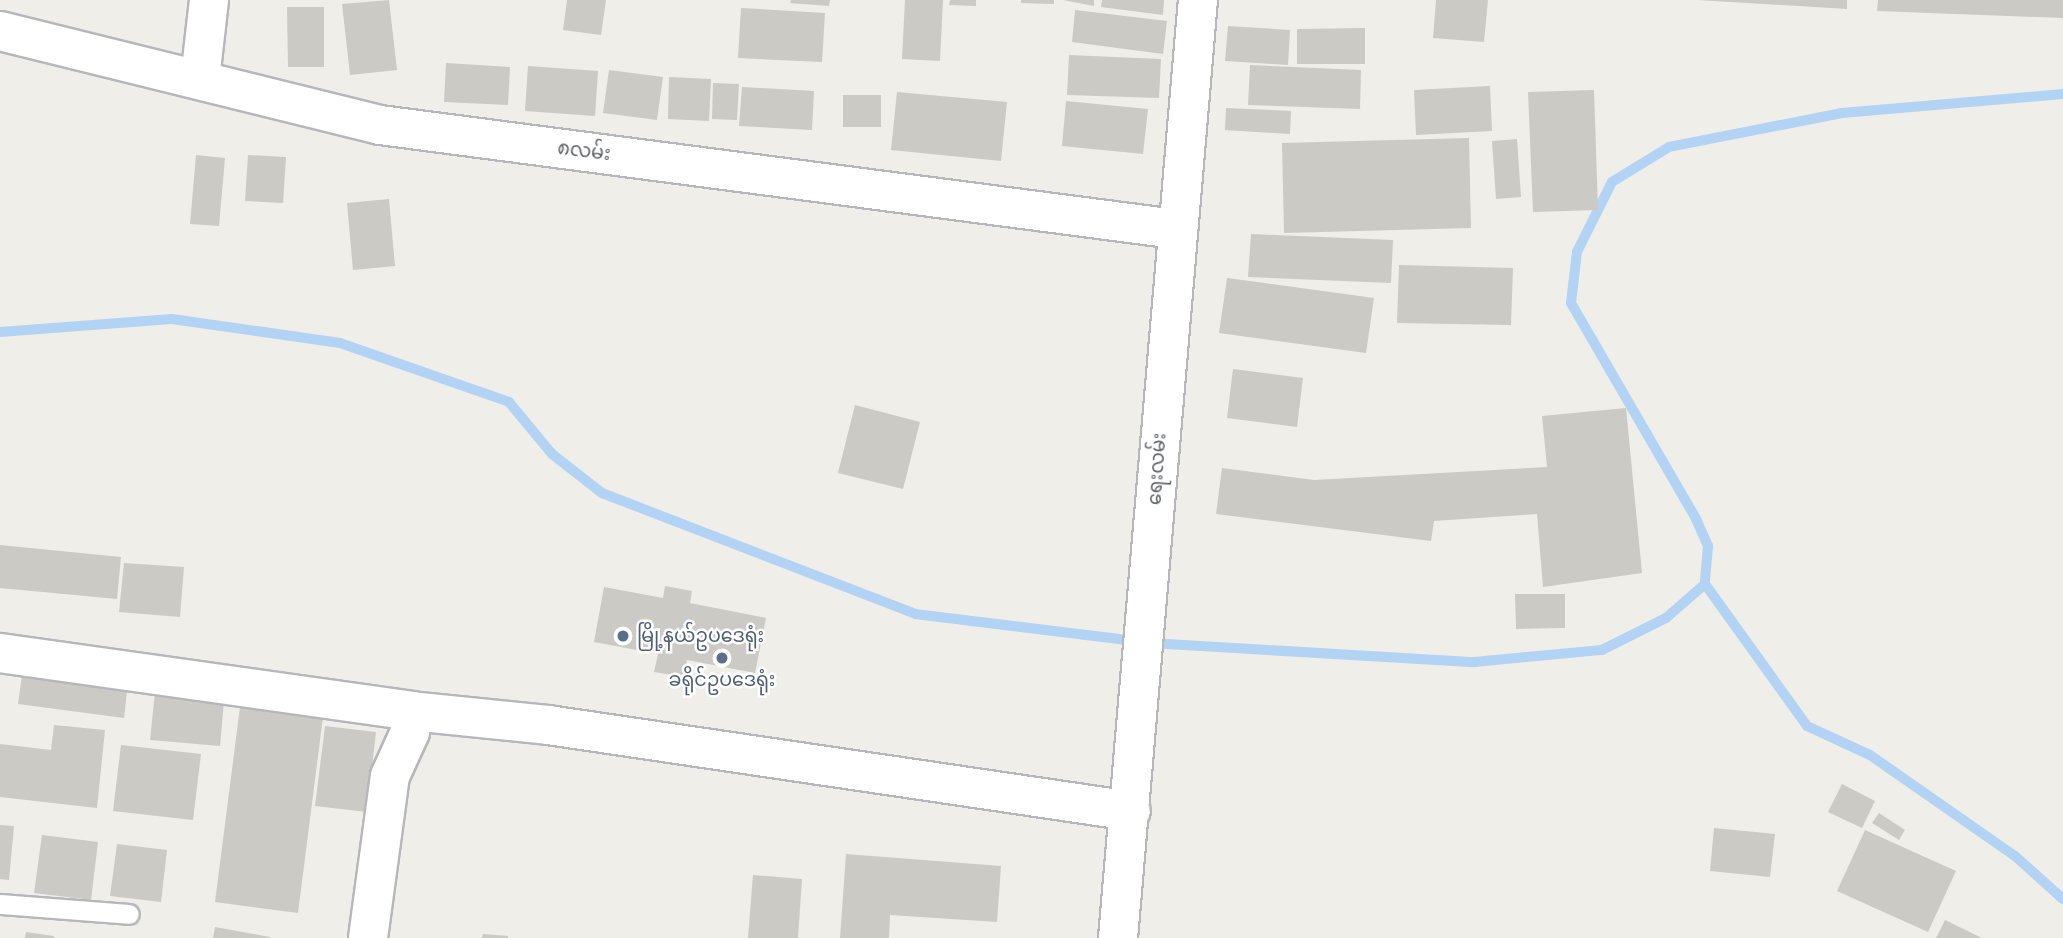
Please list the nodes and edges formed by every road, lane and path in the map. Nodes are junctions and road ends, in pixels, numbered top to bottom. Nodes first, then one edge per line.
1 (209, 0) edge
2 (1198, 0) edge
3 (0, 31) edge
4 (200, 79) junction
5 (1175, 229) junction
6 (0, 653) edge
7 (411, 711) junction
8 (1131, 811) junction
9 (0, 904) edge
10 (129, 914) dead end
11 (368, 938) edge
12 (1118, 938) edge

1 - 4 street
2 - 5 street, ရေးလမ်း
3 - 4 street, ၈လမ်း
4 - 5 street, ၈လမ်း
5 - 8 street, ရေးလမ်း
6 - 7 street
7 - 8 street
7 - 11 street
8 - 12 street, ရေးလမ်း
9 - 10 lane

